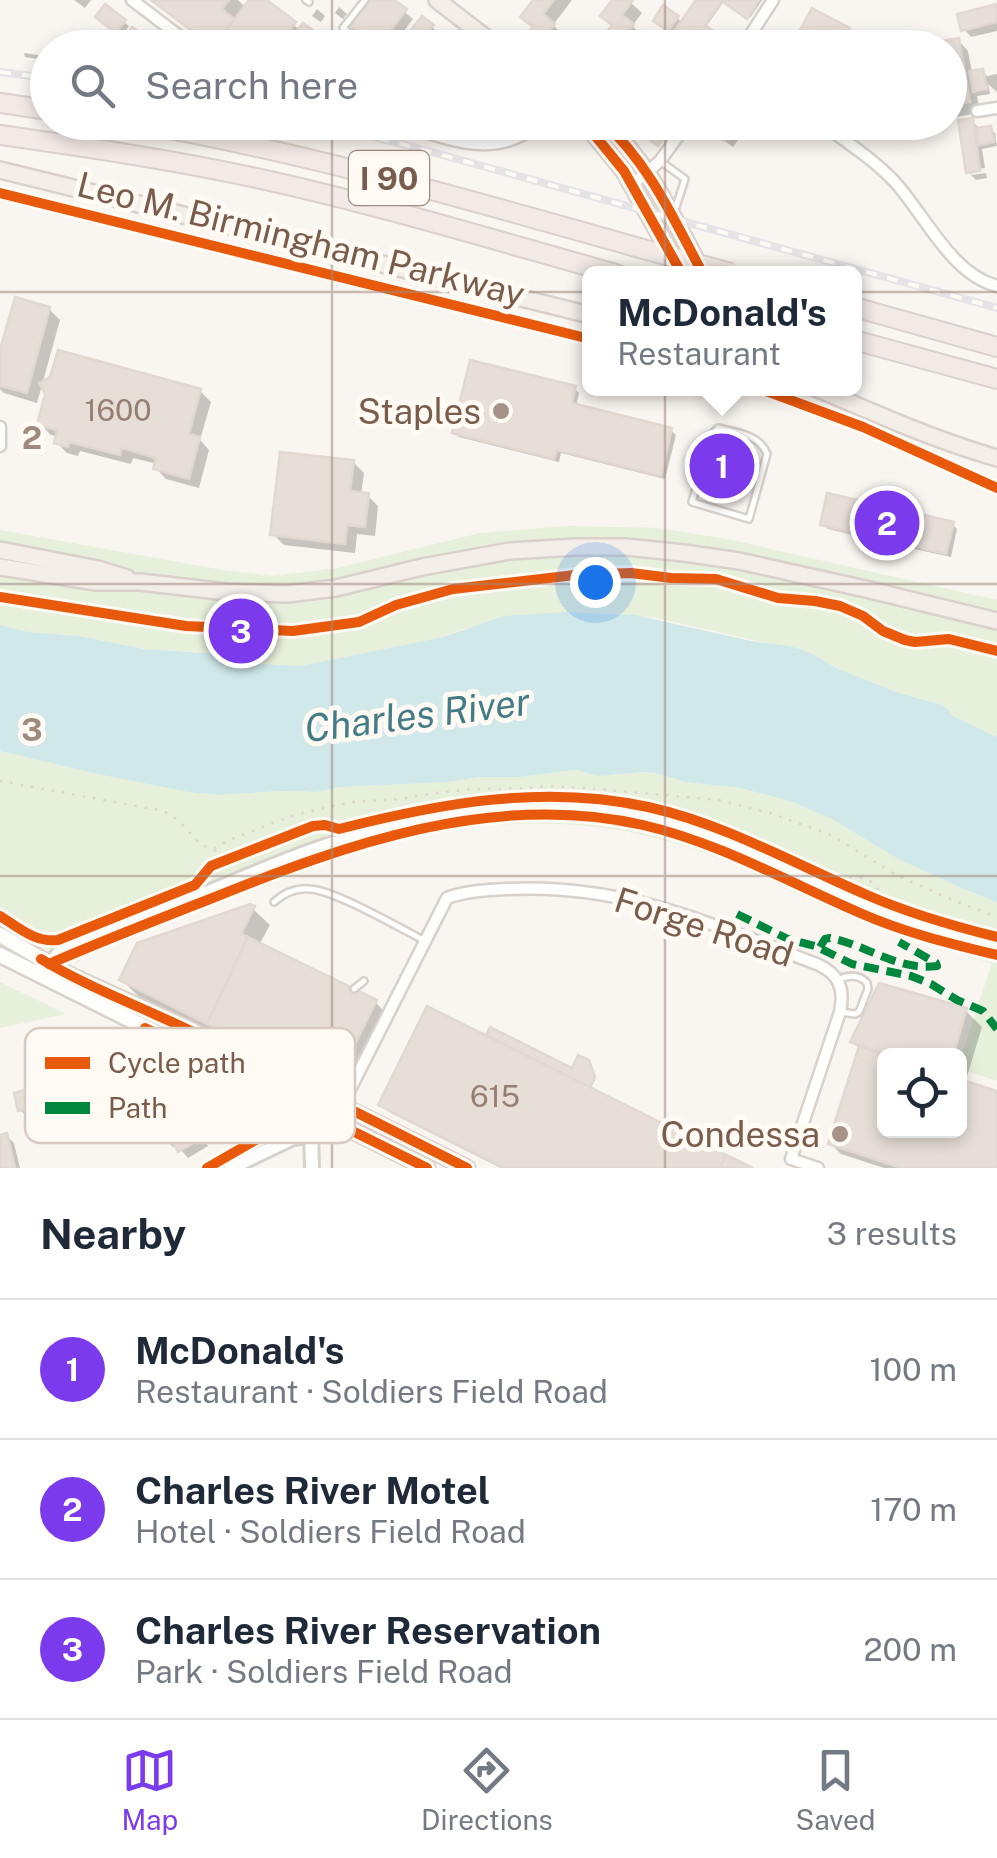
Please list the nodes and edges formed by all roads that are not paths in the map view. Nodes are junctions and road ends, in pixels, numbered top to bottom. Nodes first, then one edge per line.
1 (132, 0) edge
2 (366, 0) edge
3 (437, 0) edge
4 (773, 0) edge
5 (171, 30) edge
6 (346, 30) edge
7 (476, 30) edge
8 (754, 30) edge
9 (0, 103) edge
10 (30, 107) edge
11 (997, 108) edge
12 (977, 111) dead end
13 (0, 134) edge
14 (30, 139) edge
15 (38, 140) edge
16 (228, 140) edge
17 (466, 140) edge
18 (516, 140) edge
19 (599, 140) edge
20 (621, 140) edge
21 (674, 140) edge
22 (844, 140) edge
23 (654, 166) junction
24 (0, 170) edge
25 (632, 184) junction
26 (672, 218) junction
27 (587, 266) edge
28 (678, 266) edge
29 (699, 266) edge
30 (707, 266) edge
31 (997, 286) edge
32 (862, 309) edge
33 (582, 312) edge
34 (862, 342) edge
35 (997, 347) edge
36 (997, 379) edge
37 (835, 396) edge
38 (0, 426) edge
39 (0, 446) edge
40 (966, 450) junction
41 (767, 454) joint
42 (997, 458) edge
43 (997, 466) edge
44 (0, 550) edge
45 (0, 567) edge
46 (140, 582) junction
47 (997, 622) edge
48 (274, 902) dead end
49 (0, 935) edge
50 (425, 940) junction
51 (997, 948) edge
52 (0, 956) edge
53 (45, 970) junction
54 (838, 980) junction
55 (364, 981) dead end
56 (354, 990) dead end
57 (840, 1012) junction
58 (155, 1028) edge
59 (174, 1028) edge
60 (355, 1079) edge
61 (355, 1112) edge
62 (355, 1132) edge
63 (283, 1143) edge
64 (310, 1143) edge
65 (231, 1168) edge
66 (312, 1168) edge
67 (427, 1168) edge
68 (467, 1168) edge
69 (818, 1168) edge

1 - 5 street
2 - 6 lane
3 - 7 main road
4 - 8 street
9 - 10 highway
11 - 12 street
13 - 14 highway, I 90
15 - 27 highway, I 90
16 - 30 highway, I 90, bridge
17 - 18 street
19 - 25 main road
20 - 23 main road
21 - 23 street
22 - 31 street
23 - 25 street
23 - 26 main road
23 - 26 lane
24 - 33 main road, Leo M. Birmingham Parkway
25 - 28 main road
26 - 29 main road
32 - 35 highway
34 - 36 highway
37 - 40 main road
38 - 39 street
40 - 42 main road
40 - 43 main road
41 - 41 lane
44 - 46 main road
45 - 46 main road
46 - 47 main road
48 - 50 lane
49 - 53 main road
50 - 54 street, Forge Road
50 - 60 street, Forge Road
51 - 53 street
52 - 53 main road
53 - 58 main road
53 - 59 main road
54 - 57 street, Forge Road
54 - 57 lane
55 - 56 lane
57 - 69 street, Forge Road
61 - 68 main road
62 - 67 main road
63 - 65 street
64 - 66 street

